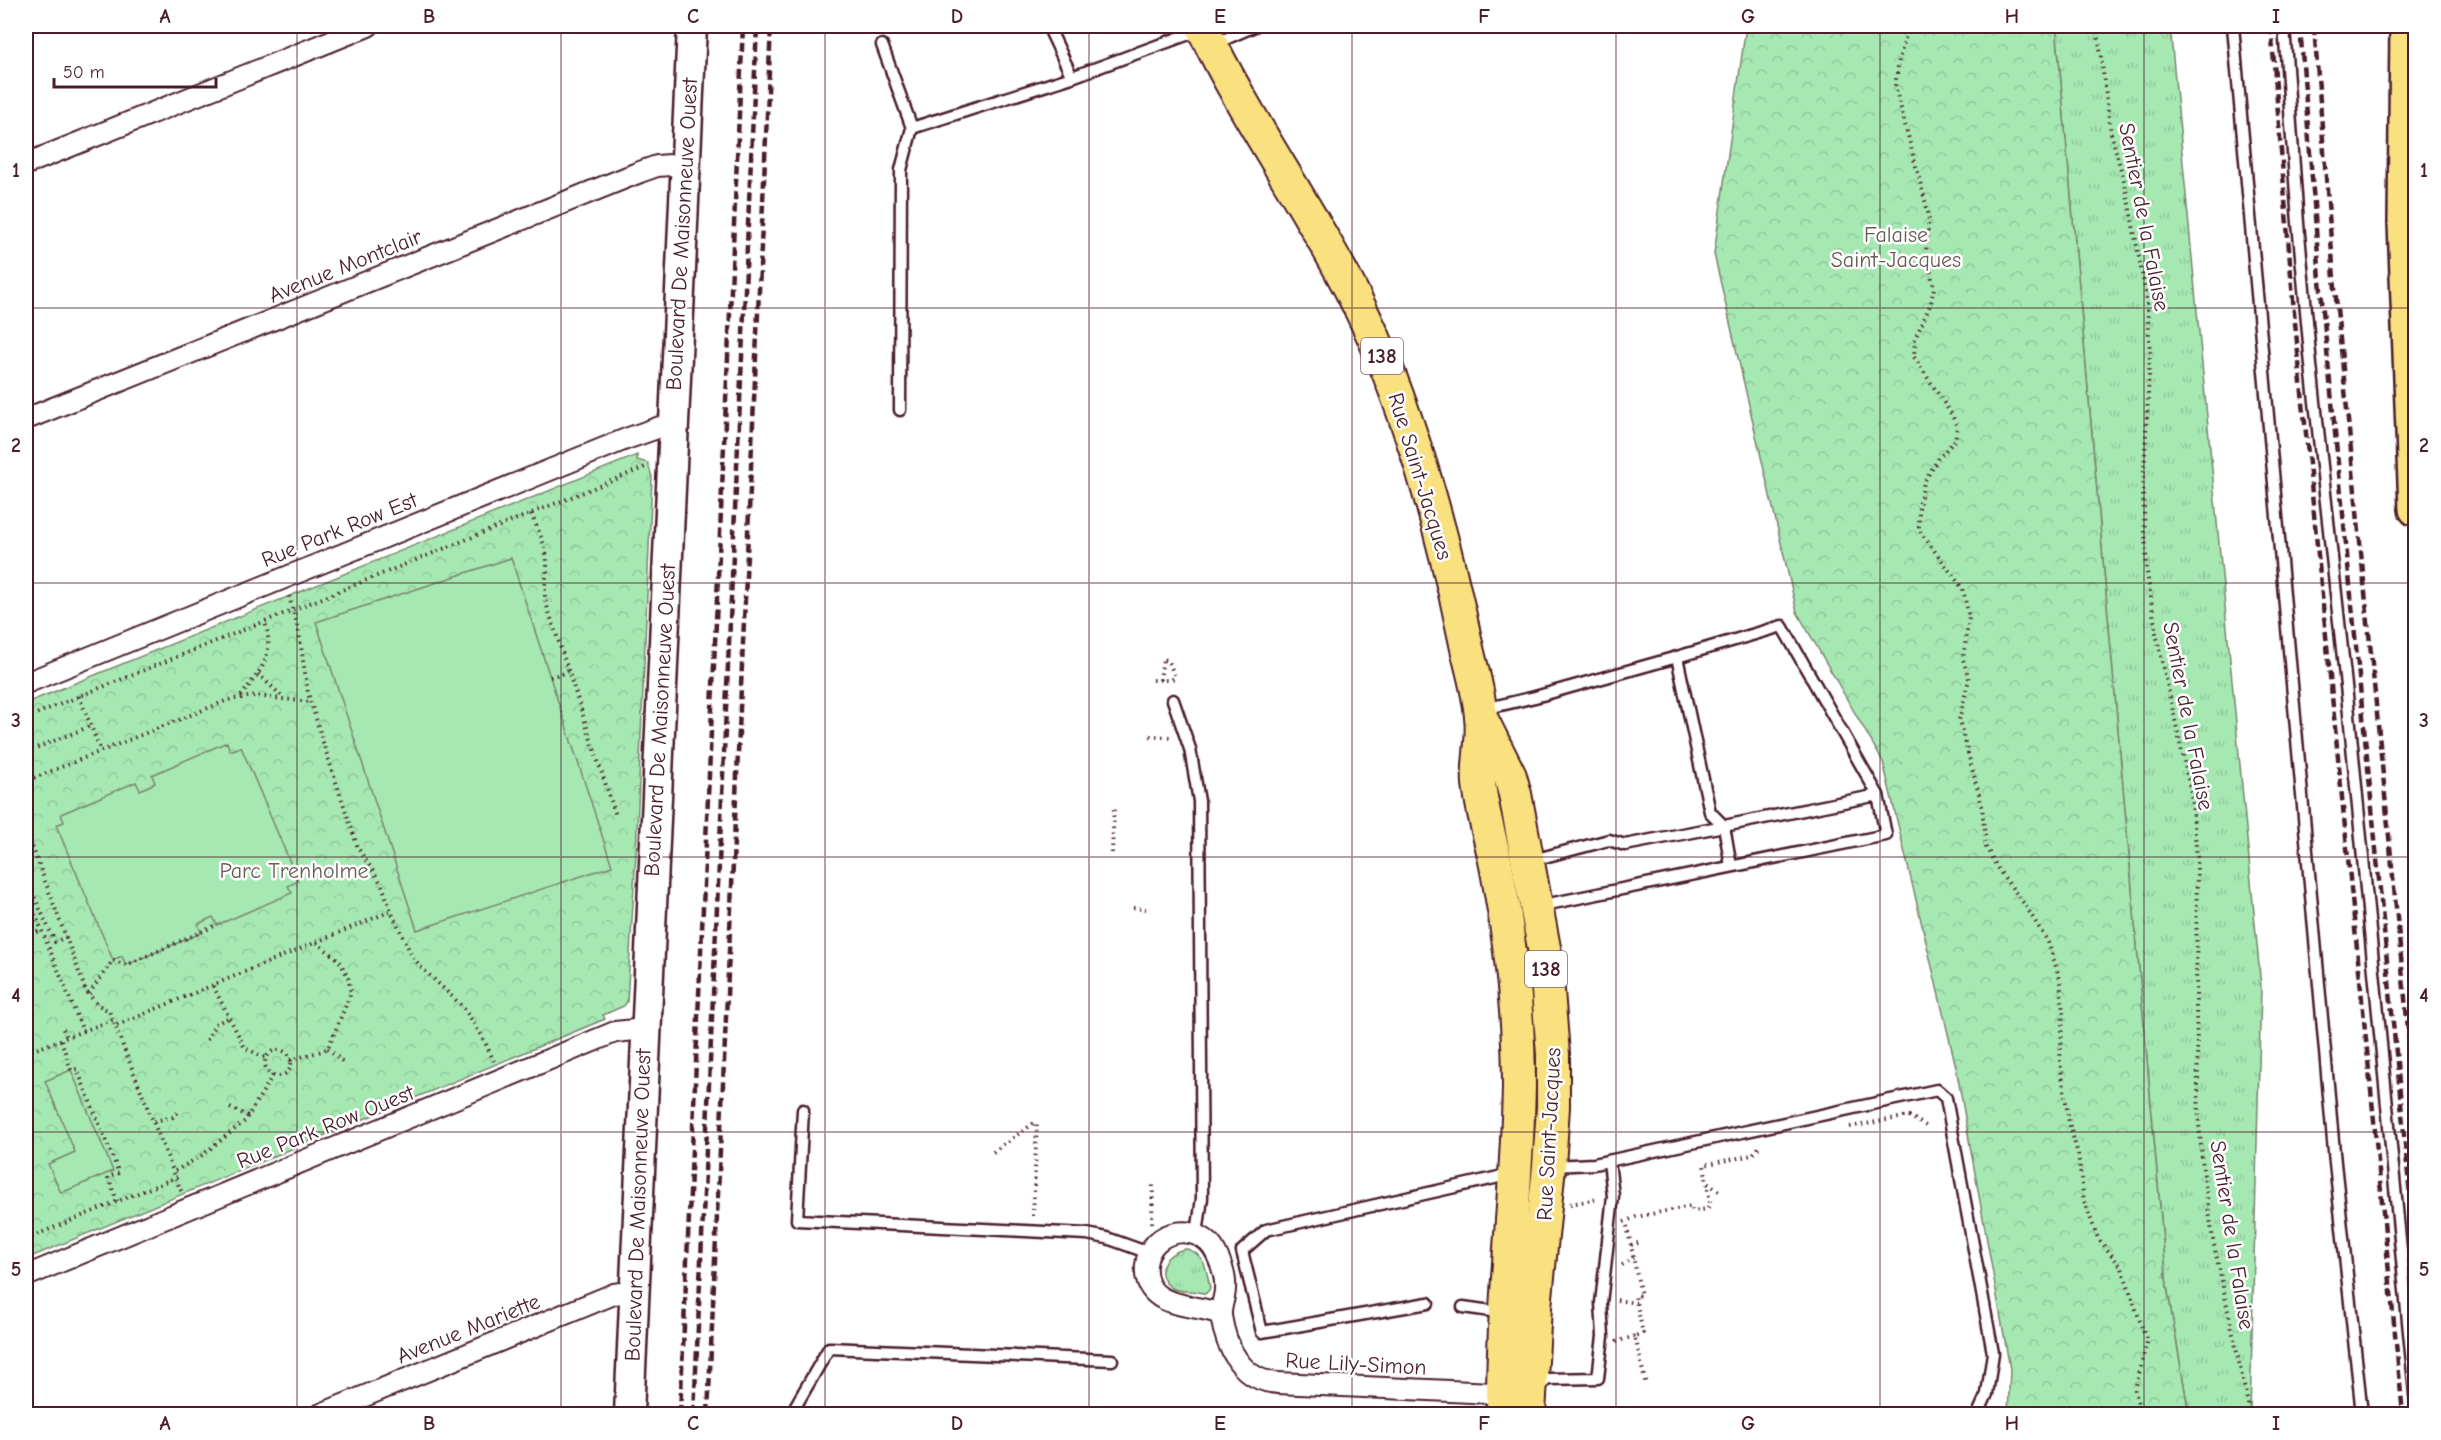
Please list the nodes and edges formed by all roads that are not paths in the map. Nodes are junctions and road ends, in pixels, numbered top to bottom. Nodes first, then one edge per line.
1 (368, 26) edge
2 (692, 26) edge
3 (1049, 26) edge
4 (1255, 26) edge
5 (2233, 26) edge
6 (2284, 26) edge
7 (2407, 26) edge
8 (1206, 33) edge
9 (882, 45) dead end
10 (1072, 77) junction
11 (912, 128) junction
12 (26, 164) edge
13 (684, 164) junction
14 (900, 410) dead end
15 (26, 419) edge
16 (672, 426) junction
17 (2415, 509) edge
18 (1677, 657) junction
19 (26, 683) edge
20 (1174, 695) road end
21 (1481, 715) junction
22 (1878, 795) junction
23 (1724, 826) junction
24 (1512, 865) junction
25 (1731, 866) junction
26 (1536, 906) junction
27 (645, 1029) junction
28 (803, 1110) dead end
29 (1609, 1161) junction
30 (1529, 1167) junction
31 (1197, 1234) junction
32 (1149, 1253) junction
33 (26, 1276) edge
34 (635, 1291) junction
35 (1428, 1304) dead end
36 (1463, 1307) dead end
37 (1506, 1313) junction
38 (1221, 1314) junction
39 (1112, 1360) dead end
40 (1516, 1404) edge
41 (2415, 1404) edge
42 (321, 1414) edge
43 (629, 1414) edge
44 (791, 1414) edge
45 (1978, 1414) edge
46 (2362, 1414) edge

1 - 12 street
2 - 13 street, Boulevard De Maisonneuve Ouest
3 - 10 lane
4 - 8 lane
5 - 46 lane
6 - 41 lane
7 - 17 highway
8 - 10 lane
8 - 21 main road, Rue Saint-Jacques / 138
9 - 11 lane
10 - 11 lane
11 - 14 lane
13 - 15 street, Avenue Montclair
13 - 16 street, Boulevard De Maisonneuve Ouest
16 - 19 street, Rue Park Row Est
16 - 27 street, Boulevard De Maisonneuve Ouest
18 - 21 lane
18 - 22 lane
18 - 23 lane
20 - 31 lane
21 - 24 main road, Rue Saint-Jacques / 138
22 - 23 lane
22 - 25 lane
23 - 24 lane
23 - 25 lane
24 - 26 main road, Rue Saint-Jacques / 138
24 - 30 main road, Rue Saint-Jacques / 138
25 - 26 lane
26 - 30 main road, Rue Saint-Jacques / 138
27 - 33 street, Rue Park Row Ouest
27 - 34 street, Boulevard De Maisonneuve Ouest
28 - 32 lane
29 - 30 lane
29 - 40 lane
29 - 45 lane
30 - 35 lane
30 - 37 main road, Rue Saint-Jacques / 138
30 - 40 main road, Rue Saint-Jacques / 138
31 - 32 street
31 - 38 street
32 - 38 street
34 - 42 street, Avenue Mariette
34 - 43 street, Boulevard De Maisonneuve Ouest
36 - 37 lane
37 - 40 main road, Rue Saint-Jacques / 138
38 - 40 street, Rue Lily-Simon
39 - 44 lane

